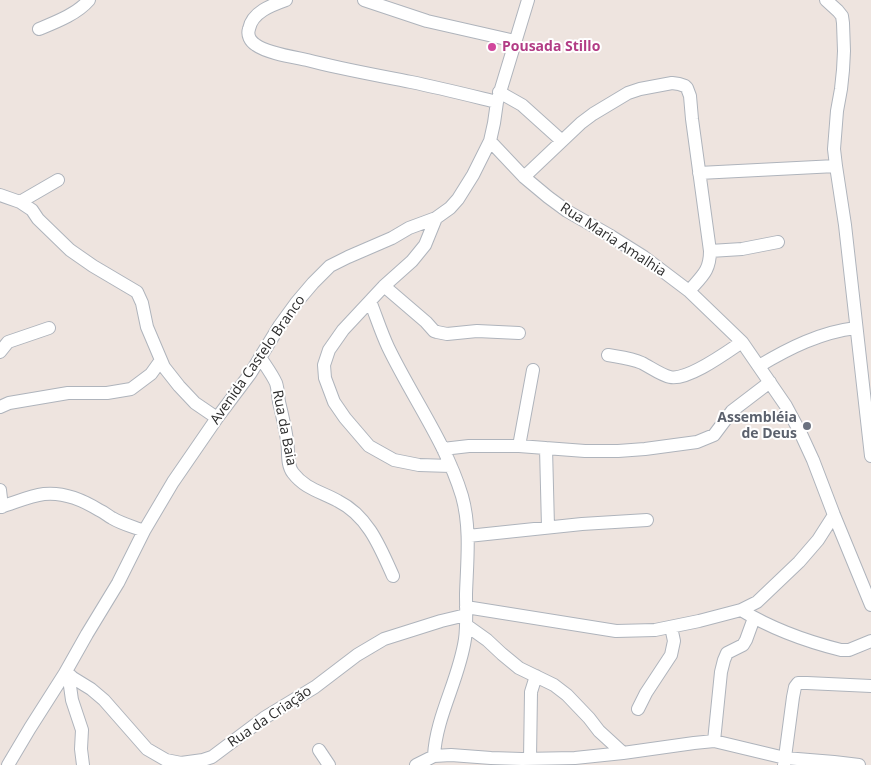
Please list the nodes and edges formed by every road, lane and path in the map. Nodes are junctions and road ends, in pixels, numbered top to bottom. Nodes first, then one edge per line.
1 (90, 0) edge
2 (286, 0) edge
3 (364, 0) edge
4 (528, 0) edge
5 (826, 0) edge
6 (39, 29) dead end
7 (515, 41) junction
8 (498, 97) junction
9 (490, 141) junction
10 (562, 141) junction
11 (836, 166) junction
12 (699, 173) junction
13 (524, 177) junction
14 (58, 180) dead end
15 (0, 195) edge
16 (20, 202) junction
17 (436, 218) junction
18 (778, 242) dead end
19 (710, 251) junction
20 (384, 286) junction
21 (689, 291) junction
22 (370, 301) junction
23 (49, 328) dead end
24 (856, 328) junction
25 (519, 333) dead end
26 (742, 342) junction
27 (0, 352) edge
28 (608, 355) dead end
29 (260, 357) junction
30 (161, 360) junction
31 (759, 366) junction
32 (533, 370) dead end
33 (770, 382) junction
34 (0, 407) edge
35 (218, 418) junction
36 (519, 446) junction
37 (443, 448) junction
38 (546, 448) junction
39 (871, 456) edge
40 (451, 466) junction
41 (0, 490) edge
42 (1, 507) edge
43 (834, 515) junction
44 (647, 520) dead end
45 (548, 527) junction
46 (144, 531) junction
47 (468, 536) junction
48 (393, 576) dead end
49 (871, 605) edge
50 (741, 610) junction
51 (466, 616) junction
52 (754, 618) junction
53 (671, 626) junction
54 (871, 641) edge
55 (68, 675) junction
56 (536, 676) junction
57 (871, 686) edge
58 (638, 709) dead end
59 (714, 742) junction
60 (319, 750) dead end
61 (623, 754) junction
62 (434, 756) junction
63 (530, 759) junction
64 (785, 762) edge
65 (8, 765) edge
66 (83, 765) edge
67 (329, 765) edge
68 (416, 765) edge
69 (859, 765) edge

1 - 6 street
2 - 8 street
3 - 7 street
4 - 7 street, Avenida Castelo Branco
5 - 11 street
7 - 8 street, Avenida Castelo Branco
8 - 9 street, Avenida Castelo Branco
8 - 10 street
9 - 13 street, Rua Maria Amalhia
9 - 17 street, Avenida Castelo Branco
10 - 12 street
10 - 13 street
11 - 12 street
11 - 24 street
12 - 19 street
13 - 21 street, Rua Maria Amalhia
14 - 16 street
15 - 16 street
16 - 30 street
17 - 20 street
17 - 29 street, Avenida Castelo Branco
18 - 19 street
19 - 21 street
20 - 22 street
20 - 25 street
21 - 26 street, Rua Maria Amalhia
22 - 37 street
22 - 40 street
23 - 27 street
24 - 31 street
24 - 39 street
26 - 28 street
26 - 31 street, Rua Maria Amalhia
29 - 35 street, Avenida Castelo Branco
29 - 48 street, Rua da Baia
30 - 34 street
30 - 35 street
31 - 33 street, Rua Maria Amalhia
32 - 36 street
33 - 38 street
33 - 43 street, Rua Maria Amalhia
35 - 46 street, Avenida Castelo Branco
36 - 37 street
36 - 38 street
37 - 40 street
38 - 45 street
40 - 47 street
41 - 42 street
42 - 46 street
43 - 49 street, Rua Maria Amalhia
43 - 50 street
44 - 45 street
45 - 47 street
46 - 55 street, Avenida Castelo Branco
47 - 51 street
50 - 52 street
50 - 53 street
51 - 53 street
51 - 55 street, Rua da Criação
51 - 56 street
51 - 62 street
52 - 54 street
52 - 59 street
53 - 58 street
55 - 65 street, Avenida Castelo Branco
55 - 66 street
56 - 61 street
56 - 63 street
57 - 64 street
59 - 61 street
59 - 64 street
60 - 67 street
61 - 63 street
62 - 63 street
62 - 68 street
64 - 69 street

